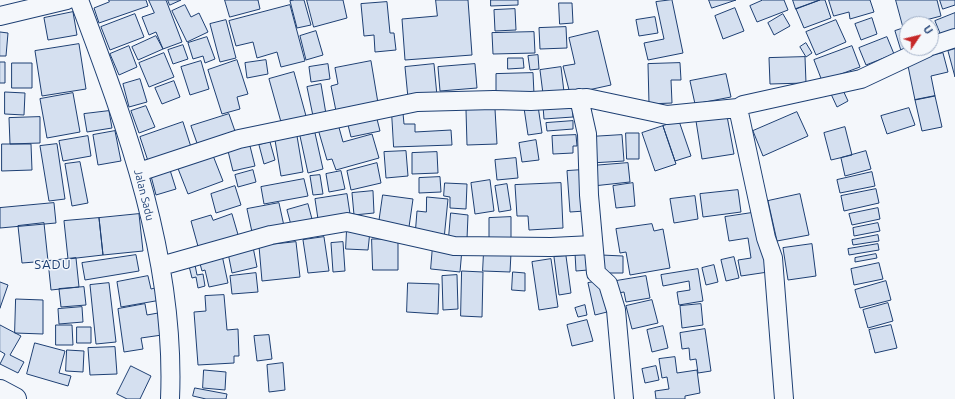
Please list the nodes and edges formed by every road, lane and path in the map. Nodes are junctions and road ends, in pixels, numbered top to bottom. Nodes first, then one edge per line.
1 (67, 0) edge
2 (79, 0) edge
3 (0, 16) edge
4 (955, 38) edge
5 (939, 43) edge
6 (910, 56) edge
7 (579, 98) junction
8 (738, 108) junction
9 (139, 172) junction
10 (593, 244) junction
11 (161, 266) junction
12 (0, 391) edge
13 (15, 399) edge
14 (170, 399) edge
15 (624, 399) edge
16 (784, 399) edge

1 - 3 street
2 - 9 street, Jalan Sadu
4 - 5 street
6 - 8 street
7 - 8 street
7 - 9 street
7 - 10 street
8 - 16 street
9 - 11 street, Jalan Sadu
10 - 11 street
10 - 15 street
11 - 14 street, Jalan Sadu
12 - 13 highway

